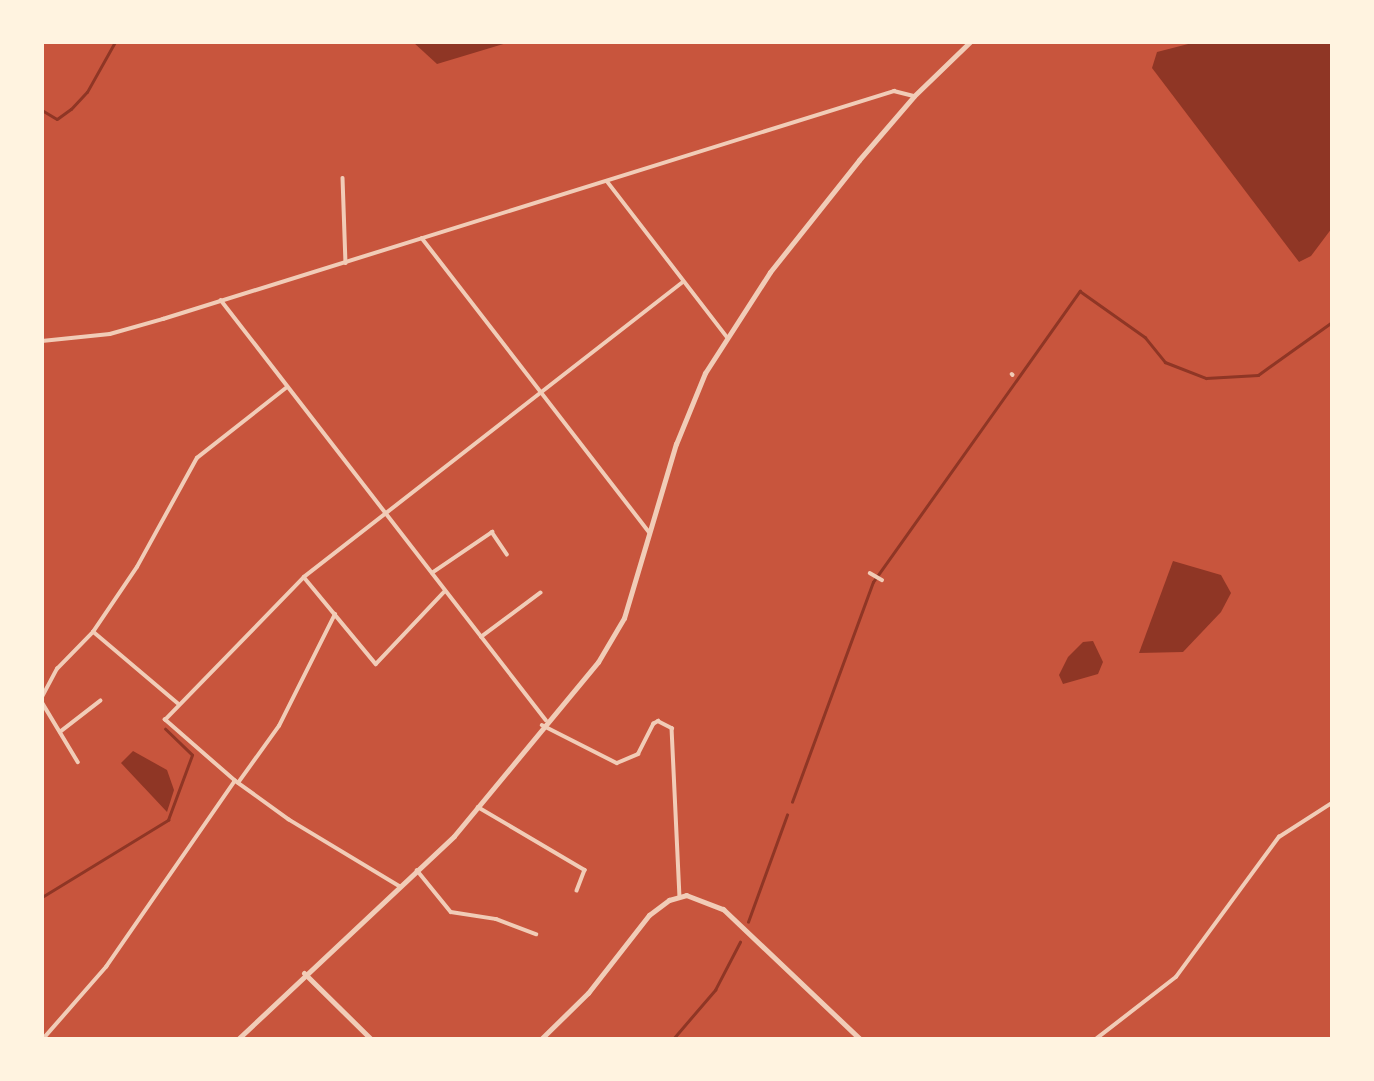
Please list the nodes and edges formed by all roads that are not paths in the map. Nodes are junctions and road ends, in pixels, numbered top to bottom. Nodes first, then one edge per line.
1 (970, 42) edge
2 (914, 96) junction
3 (343, 178) dead end
4 (607, 181) junction
5 (422, 238) junction
6 (346, 263) junction
7 (682, 282) junction
8 (221, 300) junction
9 (727, 337) junction
10 (42, 341) edge
11 (286, 388) junction
12 (543, 392) junction
13 (387, 513) junction
14 (650, 533) junction
15 (507, 554) dead end
16 (432, 573) junction
17 (871, 574) dead end
18 (304, 577) junction
19 (882, 580) dead end
20 (445, 591) junction
21 (540, 593) dead end
22 (335, 614) junction
23 (93, 632) junction
24 (481, 637) junction
25 (42, 699) edge
26 (100, 701) dead end
27 (179, 705) junction
28 (547, 719) junction
29 (542, 725) junction
30 (60, 732) junction
31 (78, 762) dead end
32 (237, 782) junction
33 (1332, 803) edge
34 (478, 807) junction
35 (417, 870) junction
36 (400, 887) junction
37 (577, 891) dead end
38 (680, 896) junction
39 (536, 934) dead end
40 (304, 973) junction
41 (43, 1039) edge
42 (238, 1039) edge
43 (371, 1039) edge
44 (541, 1039) edge
45 (859, 1039) edge
46 (1096, 1039) edge

1 - 2 street
2 - 4 street
2 - 9 street
3 - 6 street
4 - 5 street
4 - 7 street
5 - 6 street
5 - 12 street
6 - 8 street
7 - 9 street
7 - 12 street
8 - 10 street
8 - 11 street
9 - 14 street
11 - 13 street
11 - 23 street
12 - 13 street
12 - 14 street
13 - 16 street
13 - 18 street
14 - 28 street
15 - 16 street
16 - 20 street
17 - 19 street
18 - 22 street
18 - 27 street
20 - 22 street
20 - 24 street
21 - 24 street
22 - 32 street
23 - 25 street
23 - 27 street
24 - 28 street
25 - 30 street
26 - 30 street
27 - 32 street
28 - 29 street
29 - 34 street
29 - 38 street
30 - 31 street
32 - 36 street
32 - 41 street
33 - 46 street
34 - 35 street
34 - 37 street
35 - 36 street
35 - 39 street
36 - 40 street
38 - 44 street
38 - 45 street
40 - 42 street
40 - 43 street

